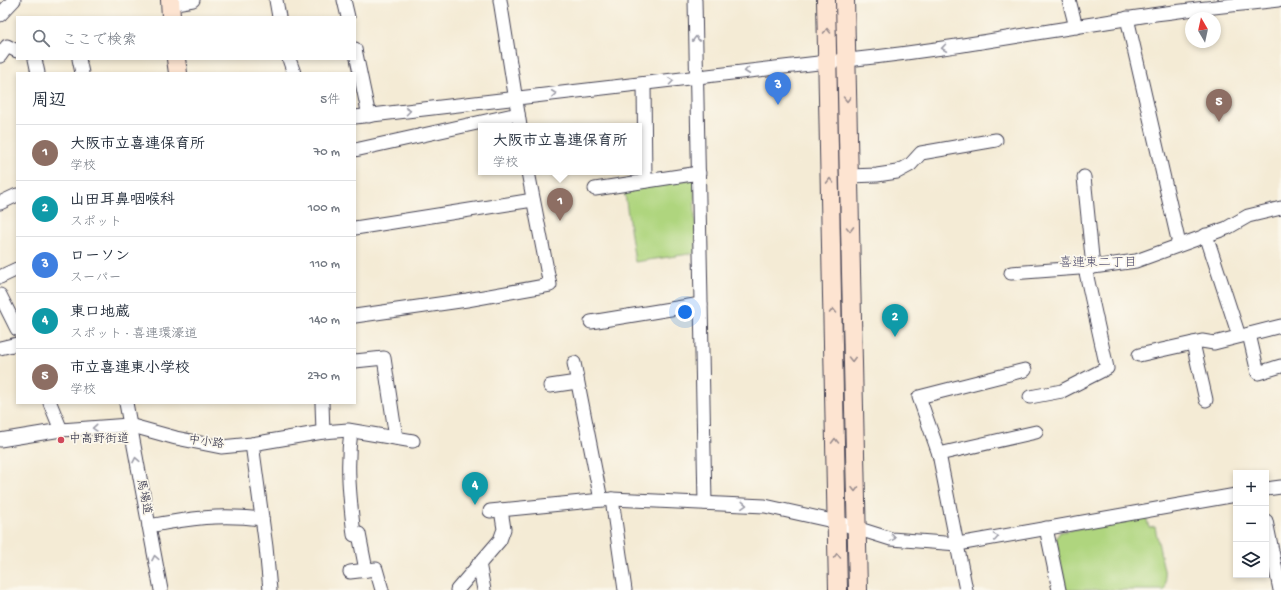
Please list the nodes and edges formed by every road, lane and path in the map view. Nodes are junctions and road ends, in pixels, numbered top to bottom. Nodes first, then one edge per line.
1 (14, 0) edge
2 (193, 0) edge
3 (276, 0) edge
4 (344, 0) edge
5 (500, 0) edge
6 (695, 0) edge
7 (826, 0) edge
8 (845, 0) edge
9 (1069, 0) edge
10 (1278, 0) edge
11 (170, 7) edge
12 (0, 15) edge
13 (279, 16) edge
14 (348, 16) edge
15 (1127, 18) junction
16 (1076, 27) junction
17 (16, 50) edge
18 (356, 53) edge
19 (0, 56) edge
20 (34, 60) edge
21 (79, 60) edge
22 (176, 60) edge
23 (289, 60) edge
24 (846, 60) junction
25 (828, 62) junction
26 (38, 72) edge
27 (82, 72) edge
28 (178, 72) edge
29 (294, 72) edge
30 (697, 77) junction
31 (644, 84) junction
32 (515, 98) junction
33 (370, 116) junction
34 (356, 117) edge
35 (519, 120) edge
36 (503, 123) edge
37 (478, 128) edge
38 (996, 140) dead end
39 (356, 150) edge
40 (699, 173) junction
41 (529, 175) edge
42 (849, 176) junction
43 (1084, 177) dead end
44 (645, 181) junction
45 (595, 189) dead end
46 (16, 196) edge
47 (533, 200) junction
48 (0, 204) edge
49 (1281, 208) edge
50 (356, 228) edge
51 (1206, 235) junction
52 (1180, 244) junction
53 (1089, 267) junction
54 (16, 269) edge
55 (1011, 274) dead end
56 (0, 277) edge
57 (0, 295) edge
58 (701, 304) junction
59 (356, 316) edge
60 (591, 322) dead end
61 (1281, 326) edge
62 (16, 327) edge
63 (1244, 335) junction
64 (1193, 343) junction
65 (16, 344) edge
66 (0, 348) edge
67 (1139, 355) dead end
68 (356, 361) edge
69 (574, 363) dead end
70 (1281, 366) edge
71 (1025, 370) dead end
72 (577, 382) junction
73 (550, 386) dead end
74 (1030, 397) dead end
75 (1206, 400) dead end
76 (50, 404) edge
77 (126, 404) edge
78 (322, 404) edge
79 (130, 426) junction
80 (61, 430) junction
81 (351, 431) junction
82 (323, 432) junction
83 (1036, 432) dead end
84 (396, 438) junction
85 (0, 440) edge
86 (413, 441) dead end
87 (252, 444) junction
88 (939, 454) junction
89 (1281, 487) edge
90 (1269, 489) edge
91 (1233, 496) edge
92 (607, 500) junction
93 (705, 503) junction
94 (262, 519) junction
95 (837, 522) junction
96 (149, 526) junction
97 (856, 528) junction
98 (1046, 528) junction
99 (1269, 536) edge
100 (958, 544) junction
101 (479, 563) junction
102 (366, 570) junction
103 (350, 572) dead end
104 (161, 590) edge
105 (270, 590) edge
106 (382, 590) edge
107 (457, 590) edge
108 (484, 590) edge
109 (625, 590) edge
110 (838, 590) edge
111 (858, 590) edge
112 (966, 590) edge
113 (1059, 590) edge
114 (1280, 590) edge

1 - 12 street
2 - 11 street
3 - 13 street
4 - 14 street
5 - 32 street
30 -> 6 street
25 -> 7 street
8 - 24 street
9 - 16 street
10 - 15 street
15 - 16 street
15 - 52 street
16 -> 24 street
17 - 19 street
18 - 33 street
20 - 26 street
21 - 27 street
22 - 28 street
23 - 29 street
24 - 25 street
24 -> 42 street
25 -> 30 street
95 -> 25 street
31 -> 30 street
30 - 40 street
32 -> 31 street
31 - 44 street
33 -> 32 street
32 - 35 street
33 - 34 street
35 - 36 street
37 - 39 street
38 - 42 street
40 - 44 street
40 - 58 street
41 - 47 street
42 -> 97 street
43 - 53 street
44 - 45 street
46 - 48 street
47 - 50 street
47 - 59 street
49 - 51 street
51 - 52 street
51 - 63 street
52 - 53 street
53 - 55 street
53 - 74 street
54 - 56 street
57 - 62 street
58 - 60 street
58 - 93 street
61 - 63 street
63 - 64 street
63 - 70 street
64 - 67 street
64 - 75 street
65 - 66 street
68 - 84 street
69 - 72 street
71 - 88 street
72 - 73 street
72 - 92 street
76 - 80 street
77 - 79 street, 馬場道
78 - 82 street
79 -> 80 street, 中小路
79 - 87 street, 中小路
96 -> 79 street, 馬場道
80 - 85 street, 中小路
81 - 82 street, 中小路
81 - 84 street, 中小路
81 - 102 street
82 - 87 street, 中小路
83 - 88 street
84 - 86 street, 中小路
87 - 94 street
88 - 100 street
89 - 90 street
91 - 98 street
92 - 93 street
92 - 101 street
92 - 109 street
93 -> 95 street
94 - 96 street
94 - 105 street
95 - 97 street
110 -> 95 street
104 -> 96 street, 馬場道
97 -> 100 street
97 - 111 street
100 -> 98 street
98 - 113 street
99 - 114 street
100 - 112 street
101 - 107 street
101 - 108 street
102 - 103 street
102 - 106 street

